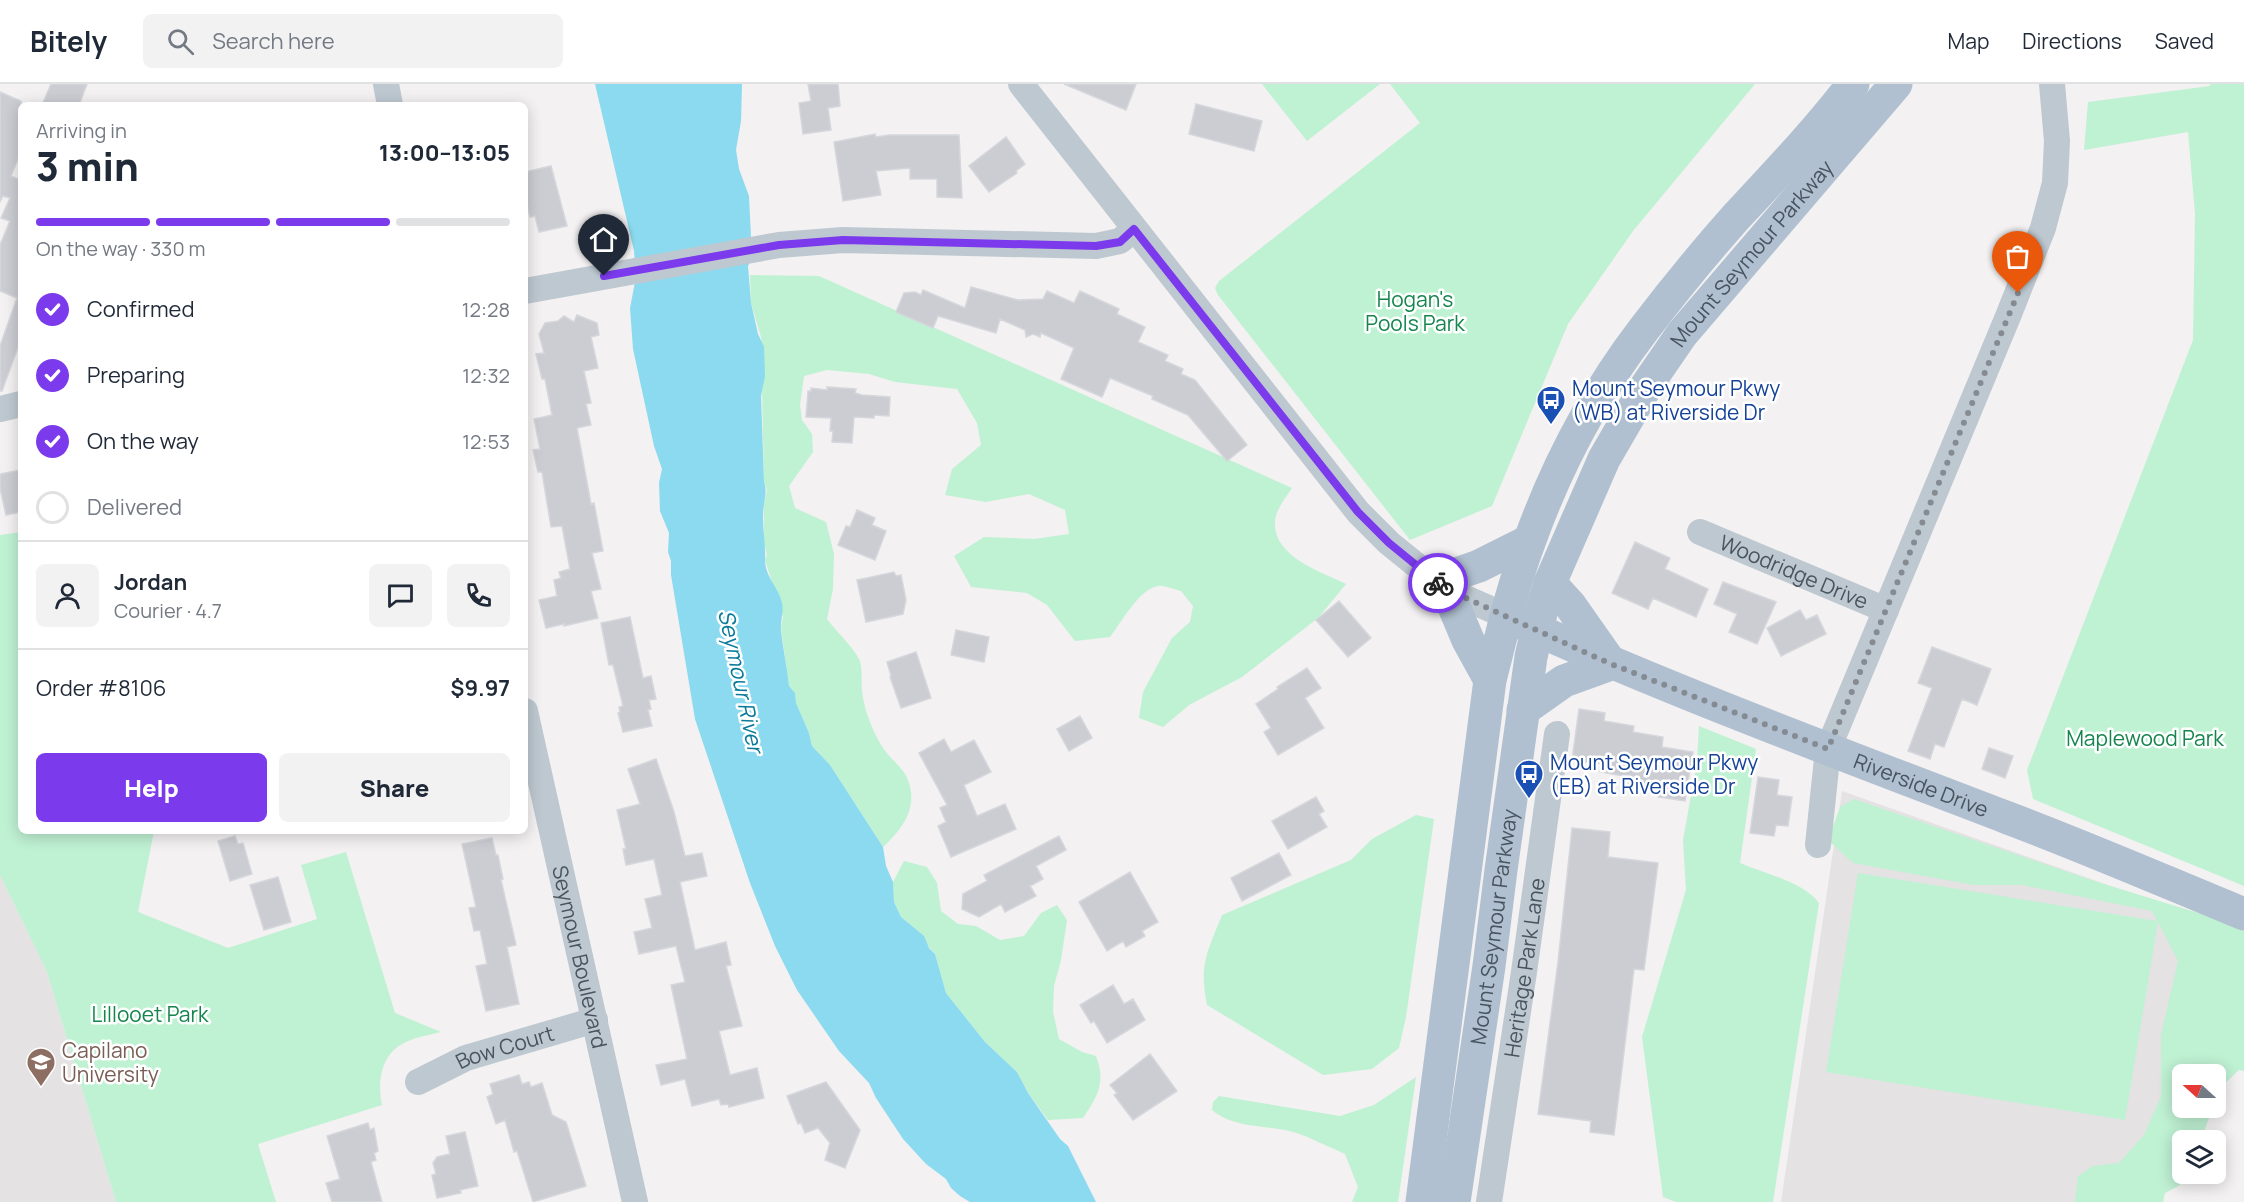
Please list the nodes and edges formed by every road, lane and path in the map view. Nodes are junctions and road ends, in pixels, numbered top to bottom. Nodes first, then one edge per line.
1 (386, 84) edge
2 (1021, 84) edge
3 (1853, 84) edge
4 (1896, 84) edge
5 (2052, 84) edge
6 (389, 102) edge
7 (1134, 229) junction
8 (528, 290) edge
9 (18, 405) edge
10 (0, 409) edge
11 (1701, 532) dead end
12 (1529, 541) junction
13 (1550, 583) junction
14 (1442, 585) junction
15 (1886, 610) junction
16 (1506, 616) junction
17 (1537, 630) junction
18 (1611, 664) junction
19 (1490, 680) junction
20 (1523, 710) junction
21 (528, 724) edge
22 (1557, 734) dead end
23 (1828, 749) junction
24 (1818, 845) dead end
25 (2244, 914) edge
26 (595, 1020) junction
27 (418, 1082) dead end
28 (635, 1202) edge
29 (1422, 1202) edge
30 (1454, 1202) edge
31 (1490, 1202) edge

1 - 6 street
2 - 7 street, Riverside Drive
3 - 12 main road, Mount Seymour Parkway
4 - 13 main road, Mount Seymour Parkway
5 - 15 street
7 - 8 street
7 - 14 street, Riverside Drive
9 - 10 street
11 - 15 street, Woodridge Drive
12 - 14 main road
12 - 16 main road, Mount Seymour Parkway
13 - 17 main road, Mount Seymour Parkway
13 - 18 main road
14 - 16 street, Riverside Drive
14 - 19 main road
15 - 23 street
16 - 17 main road, Riverside Drive
16 - 19 main road, Mount Seymour Parkway
17 - 18 main road, Riverside Drive
17 - 20 main road, Mount Seymour Parkway
18 - 20 main road
18 - 23 main road, Riverside Drive
19 - 29 main road, Mount Seymour Parkway
20 - 30 main road, Mount Seymour Parkway
21 - 26 street, Seymour Boulevard
22 - 31 street, Heritage Park Lane
23 - 24 street
23 - 25 main road, Riverside Drive
26 - 27 street, Bow Court
26 - 28 street, Seymour Boulevard

